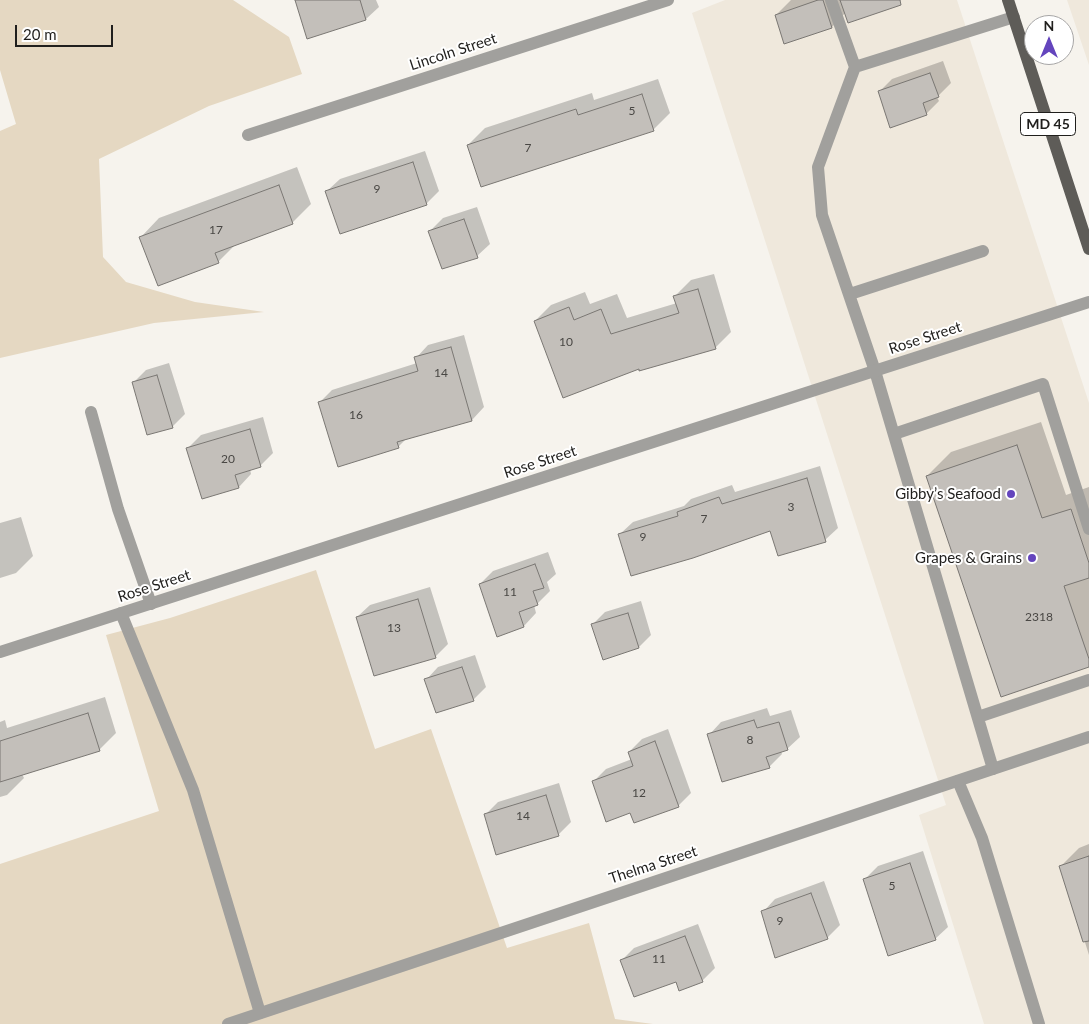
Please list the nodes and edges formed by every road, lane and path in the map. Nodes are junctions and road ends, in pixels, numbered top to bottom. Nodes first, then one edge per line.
1 (668, 0) edge
2 (830, 0) edge
3 (1008, 0) edge
4 (1014, 17) junction
5 (855, 68) junction
6 (248, 136) dead end
7 (1089, 249) edge
8 (983, 251) dead end
9 (850, 294) junction
10 (1089, 302) edge
11 (876, 371) junction
12 (91, 412) dead end
13 (894, 434) junction
14 (1089, 529) edge
15 (151, 604) junction
16 (121, 613) junction
17 (0, 652) edge
18 (1089, 680) edge
19 (978, 717) junction
20 (1089, 737) edge
21 (993, 769) junction
22 (958, 781) junction
23 (260, 1013) junction
24 (228, 1024) edge
25 (1039, 1024) edge

1 - 6 street, Lincoln Street
2 - 5 street
3 - 4 main road, MD 45
4 - 5 street
4 - 7 main road, MD 45
5 - 9 street
8 - 9 street
9 - 11 street
10 - 11 street, Rose Street
11 - 13 street
11 - 15 street, Rose Street
12 - 15 street
13 - 14 street
13 - 19 street
15 - 16 street, Rose Street
16 - 17 street, Rose Street
16 - 23 street
18 - 19 street
19 - 21 street
20 - 21 street, Thelma Street
21 - 22 street, Thelma Street
22 - 23 street, Thelma Street
22 - 25 street
23 - 24 street, Thelma Street

